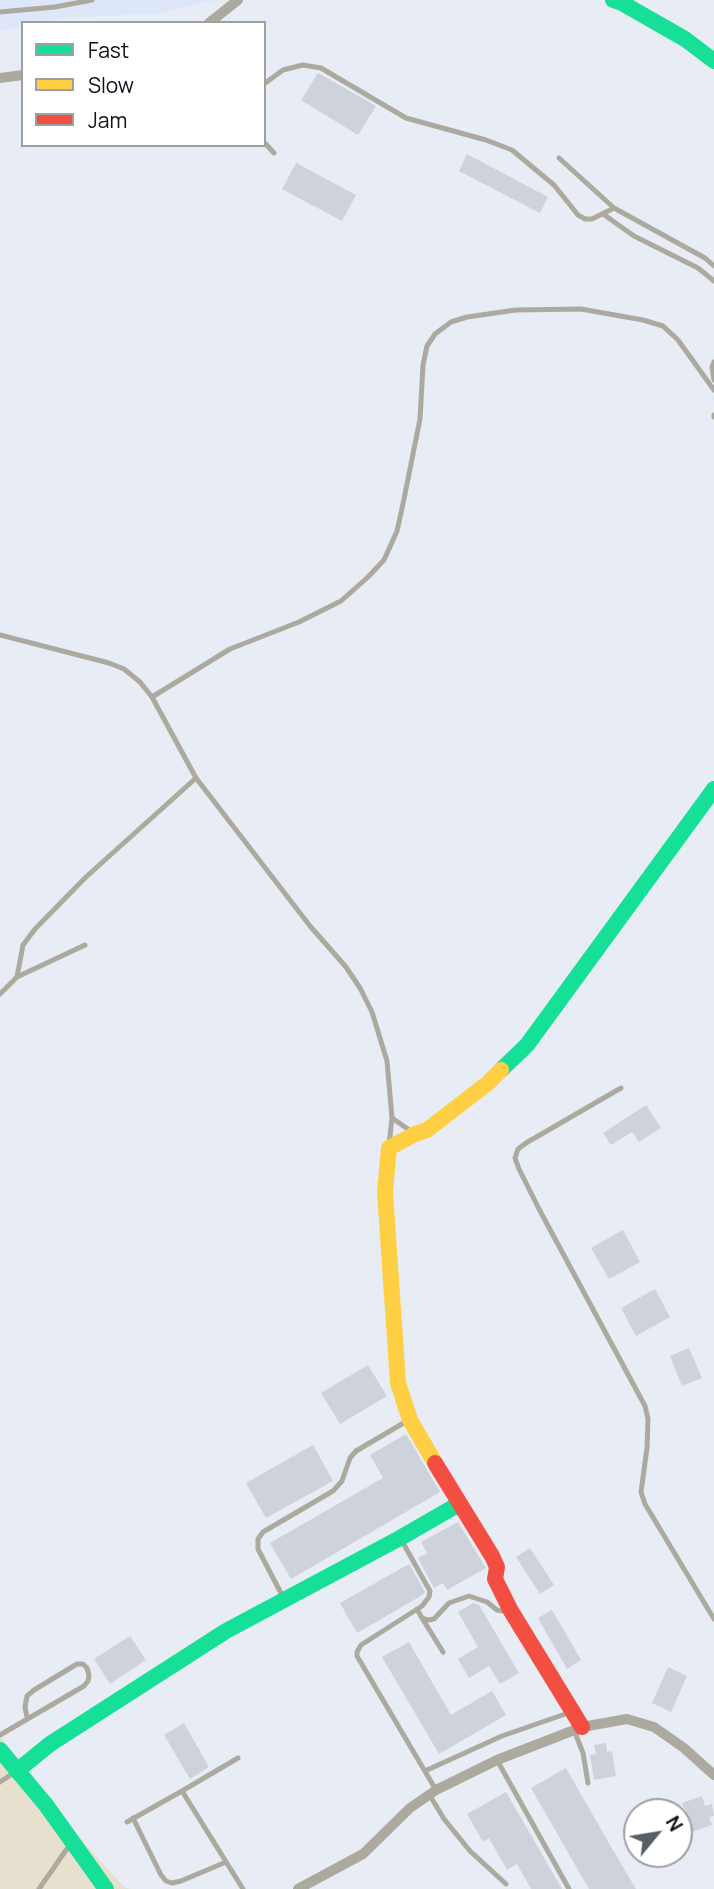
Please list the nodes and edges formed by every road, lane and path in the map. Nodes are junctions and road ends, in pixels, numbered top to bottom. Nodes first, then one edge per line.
1 (92, 0) edge
2 (238, 0) edge
3 (613, 0) edge
4 (0, 12) edge
5 (212, 21) edge
6 (714, 61) edge
7 (21, 75) edge
8 (0, 78) edge
9 (266, 83) edge
10 (266, 144) edge
11 (274, 153) dead end
12 (559, 158) dead end
13 (614, 208) junction
14 (603, 214) junction
15 (714, 266) edge
16 (714, 281) edge
17 (714, 362) edge
18 (714, 380) edge
19 (714, 390) edge
20 (0, 635) edge
21 (152, 697) junction
22 (196, 778) junction
23 (714, 789) edge
24 (85, 945) dead end
25 (17, 977) junction
26 (0, 994) edge
27 (621, 1088) dead end
28 (393, 1118) junction
29 (415, 1133) junction
30 (389, 1148) junction
31 (410, 1420) junction
32 (459, 1504) junction
33 (400, 1538) junction
34 (284, 1600) junction
35 (416, 1609) junction
36 (511, 1611) junction
37 (422, 1618) junction
38 (714, 1619) edge
39 (443, 1652) dead end
40 (573, 1712) junction
41 (27, 1717) junction
42 (578, 1729) junction
43 (0, 1735) edge
44 (0, 1750) edge
45 (238, 1758) dead end
46 (496, 1760) junction
47 (18, 1770) junction
48 (425, 1771) junction
49 (713, 1771) edge
50 (0, 1782) edge
51 (588, 1783) dead end
52 (182, 1791) junction
53 (433, 1792) junction
54 (76, 1846) junction
55 (226, 1862) junction
56 (91, 1884) edge
57 (506, 1884) dead end
58 (38, 1889) edge
59 (106, 1889) edge
60 (243, 1889) edge
61 (298, 1889) edge
62 (569, 1889) edge

1 - 4 lane
2 - 5 street
3 - 6 street
7 - 8 street
9 - 14 lane
10 - 11 lane
12 - 13 lane
13 - 14 lane
13 - 15 lane
14 - 16 lane
17 - 18 lane
19 - 21 lane
20 - 21 lane
21 - 22 lane
22 - 25 lane
22 - 28 lane
23 - 29 street
24 - 25 lane
25 - 26 lane
27 - 38 lane
28 - 29 lane
28 - 30 lane
29 - 30 street
30 - 31 street
31 - 32 street
31 - 34 lane
32 - 33 street
32 - 36 street
33 - 34 street
33 - 35 lane
34 - 47 street
35 - 37 lane
35 - 48 lane
36 - 37 lane
36 - 40 street
37 - 39 lane
40 - 42 street
40 - 48 lane
41 - 41 lane
41 - 43 lane
42 - 46 street
42 - 49 street
42 - 51 lane
44 - 47 street
45 - 52 lane
46 - 53 street
46 - 62 lane
47 - 50 lane
47 - 54 street
48 - 53 lane
52 - 55 lane
52 - 55 lane
53 - 57 lane
53 - 61 street
54 - 56 street
54 - 58 lane
54 - 59 street
55 - 60 lane

